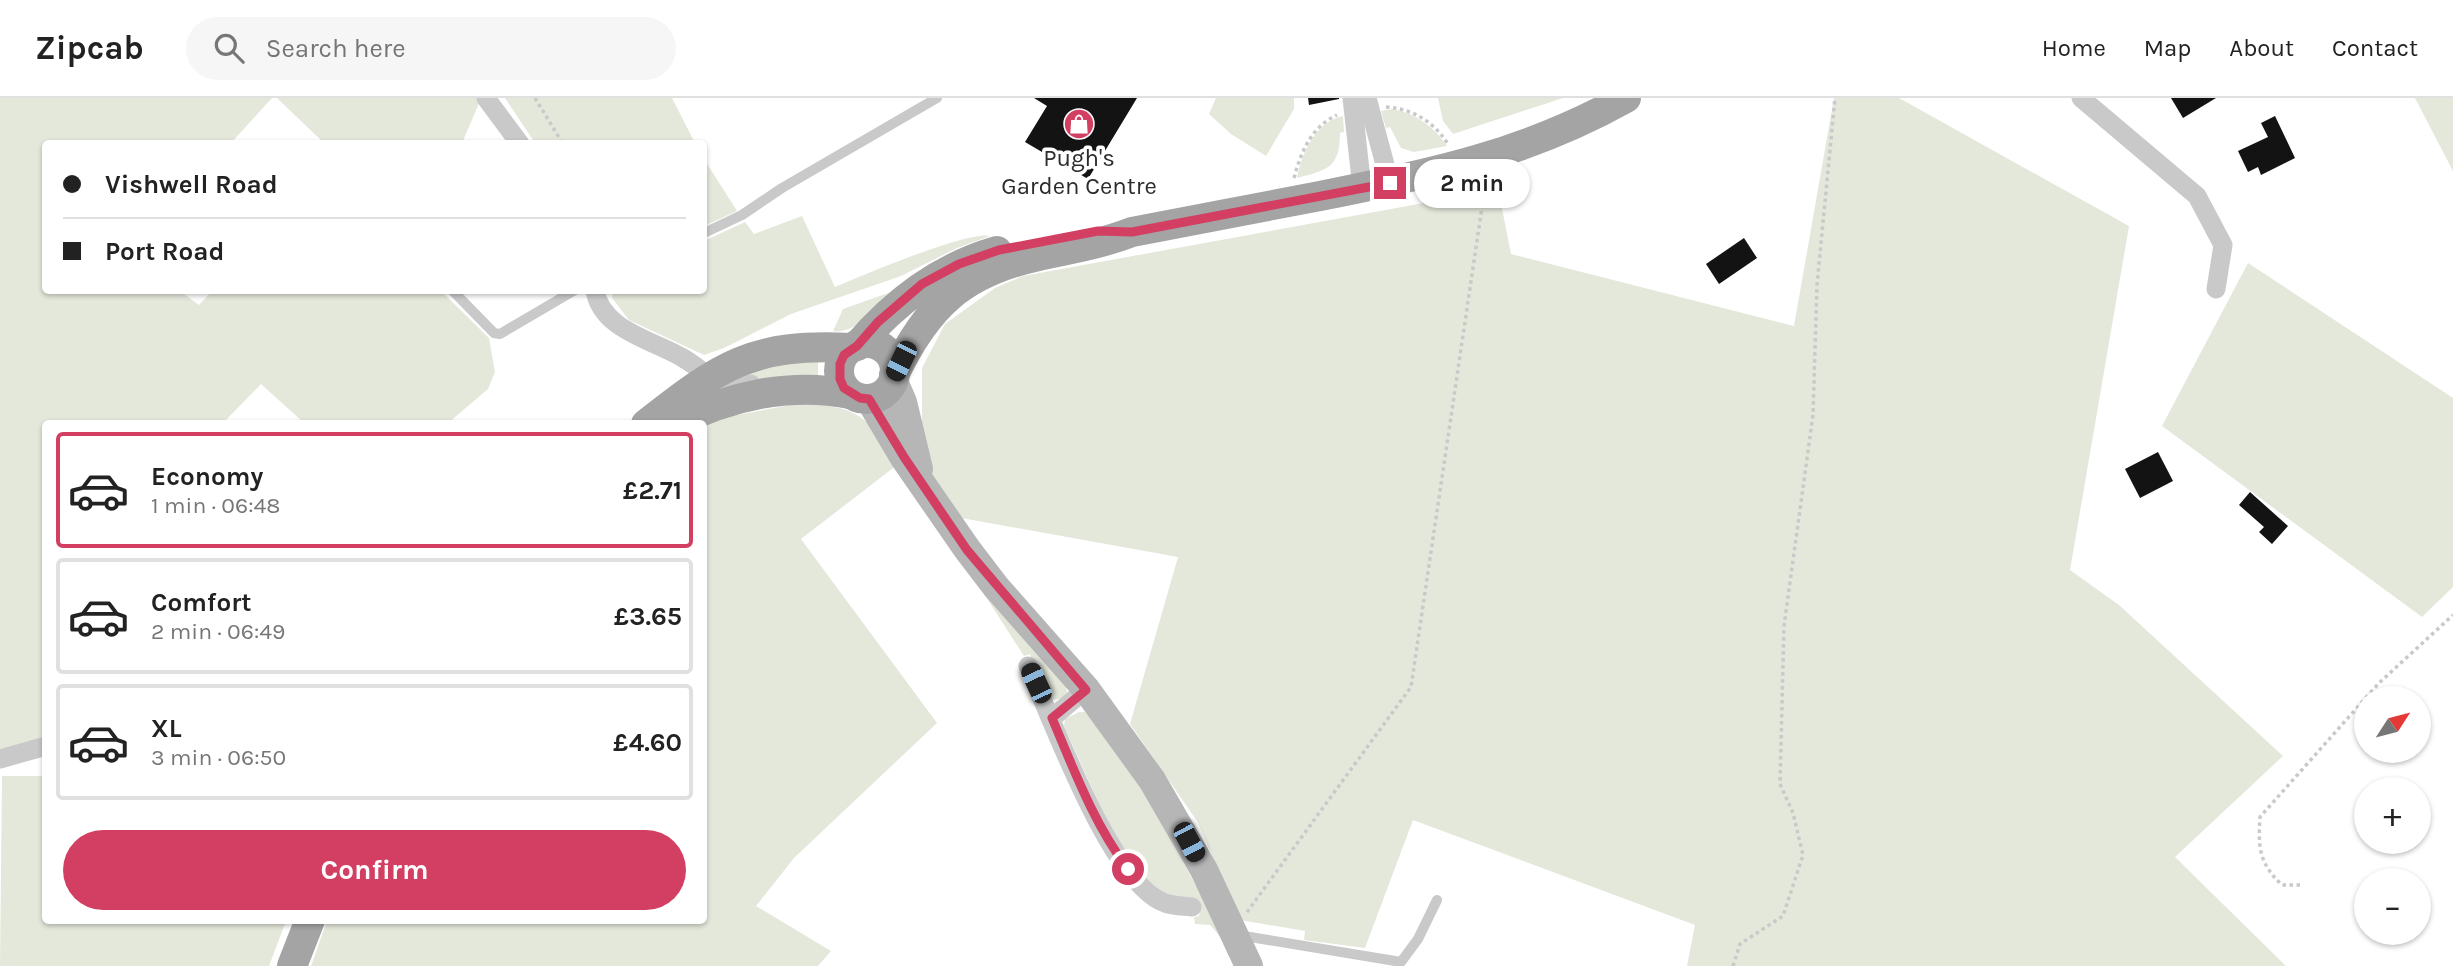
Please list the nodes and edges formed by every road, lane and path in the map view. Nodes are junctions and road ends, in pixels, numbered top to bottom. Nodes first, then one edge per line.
1 (486, 98) edge
2 (535, 98) edge
3 (937, 98) edge
4 (1626, 98) edge
5 (1835, 98) edge
6 (2081, 98) edge
7 (1360, 104) edge
8 (517, 140) edge
9 (561, 140) edge
10 (1451, 148) dead end
11 (1482, 160) junction
12 (1293, 182) dead end
13 (1376, 185) junction
14 (707, 232) edge
15 (1132, 232) junction
16 (2216, 289) dead end
17 (457, 294) edge
18 (568, 294) edge
19 (596, 294) edge
20 (854, 347) junction
21 (709, 377) junction
22 (894, 377) junction
23 (776, 392) junction
24 (860, 396) junction
25 (651, 420) edge
26 (683, 420) edge
27 (920, 478) junction
28 (2453, 615) edge
29 (1028, 666) dead end
30 (1086, 690) junction
31 (1052, 718) junction
32 (42, 747) edge
33 (0, 759) edge
34 (2300, 885) dead end
35 (1437, 900) dead end
36 (1192, 907) dead end
37 (308, 924) edge
38 (1233, 928) junction
39 (1402, 964) edge
40 (292, 966) edge
41 (1249, 966) edge
42 (1733, 966) edge

1 - 8 street
2 - 9 path
3 - 14 lane
4 - 11 main road
5 - 42 path
6 - 16 street
7 - 10 path
7 - 12 path
7 - 13 street
7 - 13 street
11 - 13 main road
11 - 38 path
13 - 15 main road
15 - 20 main road
15 - 22 main road
17 - 18 lane
19 - 21 street
20 - 21 main road
20 - 22 main road
20 - 24 main road
21 - 23 street
21 - 25 main road
22 - 24 main road
22 - 27 street
23 - 24 main road
23 - 26 main road
24 - 27 street
27 - 30 street
28 - 34 path
29 - 31 street
30 - 31 street
30 - 38 street
31 - 36 street
32 - 33 street
35 - 39 lane
37 - 40 main road
38 - 39 lane
38 - 41 street

